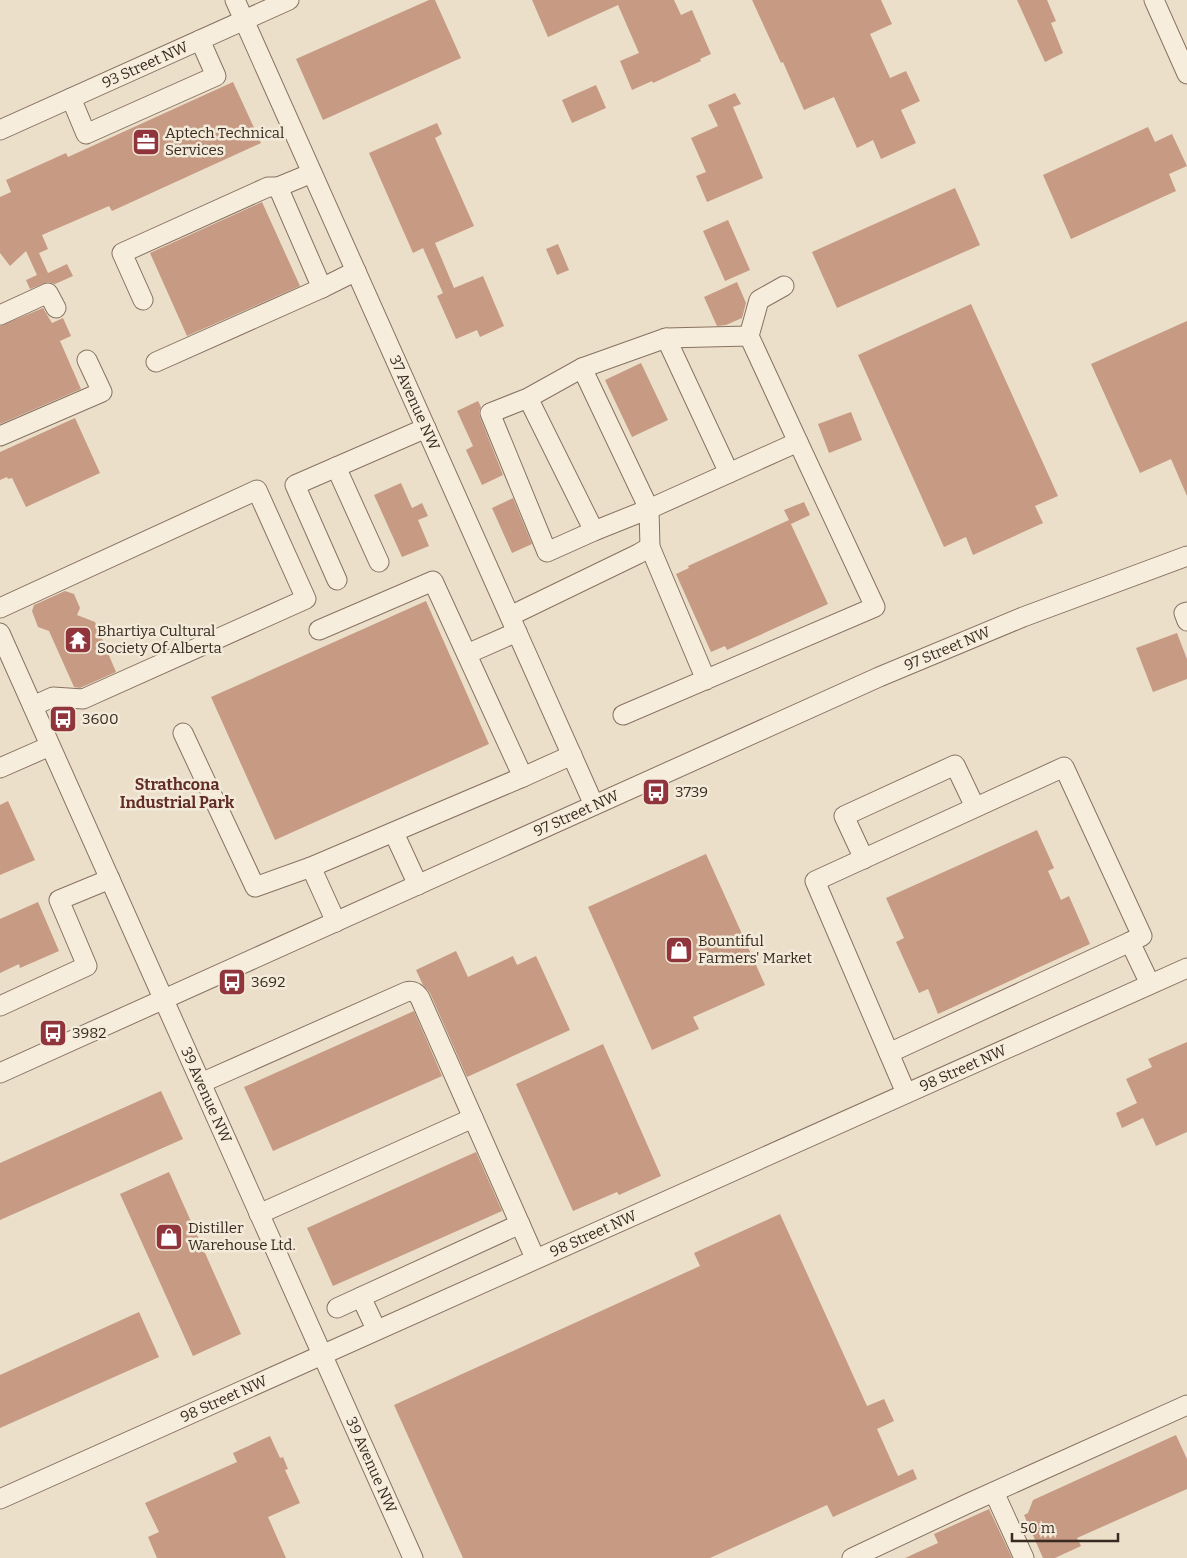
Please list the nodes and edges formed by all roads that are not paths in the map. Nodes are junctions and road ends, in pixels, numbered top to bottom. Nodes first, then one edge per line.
1 (236, 0) edge
2 (288, 0) edge
3 (1154, 0) edge
4 (244, 20) junction
5 (200, 40) junction
6 (1187, 74) edge
7 (70, 98) junction
8 (0, 130) edge
9 (312, 173) junction
10 (278, 187) junction
11 (356, 271) junction
12 (784, 286) dead end
13 (322, 288) junction
14 (143, 300) dead end
15 (56, 308) dead end
16 (0, 315) edge
17 (750, 336) junction
18 (666, 338) junction
19 (87, 360) dead end
20 (156, 362) dead end
21 (582, 368) junction
22 (528, 398) junction
23 (426, 428) junction
24 (0, 436) edge
25 (798, 442) junction
26 (336, 467) junction
27 (729, 473) junction
28 (649, 509) junction
29 (594, 531) junction
30 (650, 546) junction
31 (1187, 556) edge
32 (379, 562) dead end
33 (337, 580) dead end
34 (0, 608) edge
35 (1187, 612) edge
36 (1187, 621) edge
37 (513, 624) junction
38 (319, 630) dead end
39 (0, 632) edge
40 (467, 654) junction
41 (706, 680) junction
42 (33, 706) junction
43 (623, 715) dead end
44 (183, 733) dead end
45 (50, 746) junction
46 (572, 755) junction
47 (1, 763) edge
48 (523, 777) junction
49 (594, 805) junction
50 (975, 807) junction
51 (394, 833) junction
52 (864, 859) junction
53 (311, 867) junction
54 (110, 879) junction
55 (418, 885) junction
56 (336, 922) junction
57 (1130, 942) junction
58 (1187, 968) edge
59 (1150, 984) junction
60 (164, 1000) junction
61 (0, 1006) edge
62 (889, 1053) junction
63 (0, 1073) edge
64 (201, 1083) junction
65 (906, 1093) junction
66 (473, 1118) junction
67 (259, 1214) junction
68 (520, 1224) junction
69 (535, 1258) junction
70 (361, 1297) junction
71 (337, 1308) dead end
72 (376, 1329) junction
73 (322, 1353) junction
74 (1187, 1405) edge
75 (994, 1492) junction
76 (0, 1498) edge
77 (413, 1558) edge
78 (852, 1558) edge
79 (1024, 1558) edge

1 - 4 street, 37 Avenue NW
2 - 4 street, 93 Street NW
3 - 6 street
4 - 5 street, 93 Street NW
4 - 9 street, 37 Avenue NW
5 - 7 street, 93 Street NW
5 - 7 street
7 - 8 street, 93 Street NW
9 - 10 street
9 - 11 street, 37 Avenue NW
10 - 13 street
10 - 14 street
11 - 13 street
11 - 23 street, 37 Avenue NW
12 - 17 street
13 - 20 street
15 - 16 street
17 - 18 street
17 - 25 street
18 - 21 street
18 - 27 street
19 - 24 street
21 - 22 street
21 - 28 street
22 - 29 street
22 - 29 street
23 - 26 street
23 - 37 street, 37 Avenue NW
25 - 27 street
25 - 41 street
26 - 32 street
26 - 33 street
27 - 28 street
28 - 29 street
28 - 30 street
30 - 37 street
30 - 41 street
31 - 49 street, 97 Street NW
34 - 42 street
35 - 36 street
37 - 40 street
37 - 46 street, 37 Avenue NW
38 - 40 street
39 - 42 street, 39 Avenue NW
40 - 48 street
41 - 43 street
42 - 45 street, 39 Avenue NW
44 - 53 street
45 - 47 street
45 - 54 street, 39 Avenue NW
46 - 48 street
46 - 49 street, 37 Avenue NW
48 - 51 street
49 - 55 street, 97 Street NW
50 - 52 street
50 - 52 street
50 - 57 street
51 - 53 street
51 - 55 street
52 - 62 street
53 - 56 street
54 - 60 street, 39 Avenue NW
54 - 61 street
55 - 56 street, 97 Street NW
56 - 60 street, 97 Street NW
57 - 59 street
57 - 62 street
58 - 59 street, 98 Street NW
59 - 65 street, 98 Street NW
60 - 63 street, 97 Street NW
60 - 64 street, 39 Avenue NW
62 - 65 street
64 - 66 street
64 - 67 street, 39 Avenue NW
65 - 69 street, 98 Street NW
66 - 67 street
66 - 68 street
67 - 73 street, 39 Avenue NW
68 - 69 street
68 - 70 street
69 - 72 street, 98 Street NW
70 - 71 street
70 - 72 street
72 - 73 street, 98 Street NW
73 - 76 street, 98 Street NW
73 - 77 street, 39 Avenue NW
74 - 75 street
75 - 78 street
75 - 79 street

